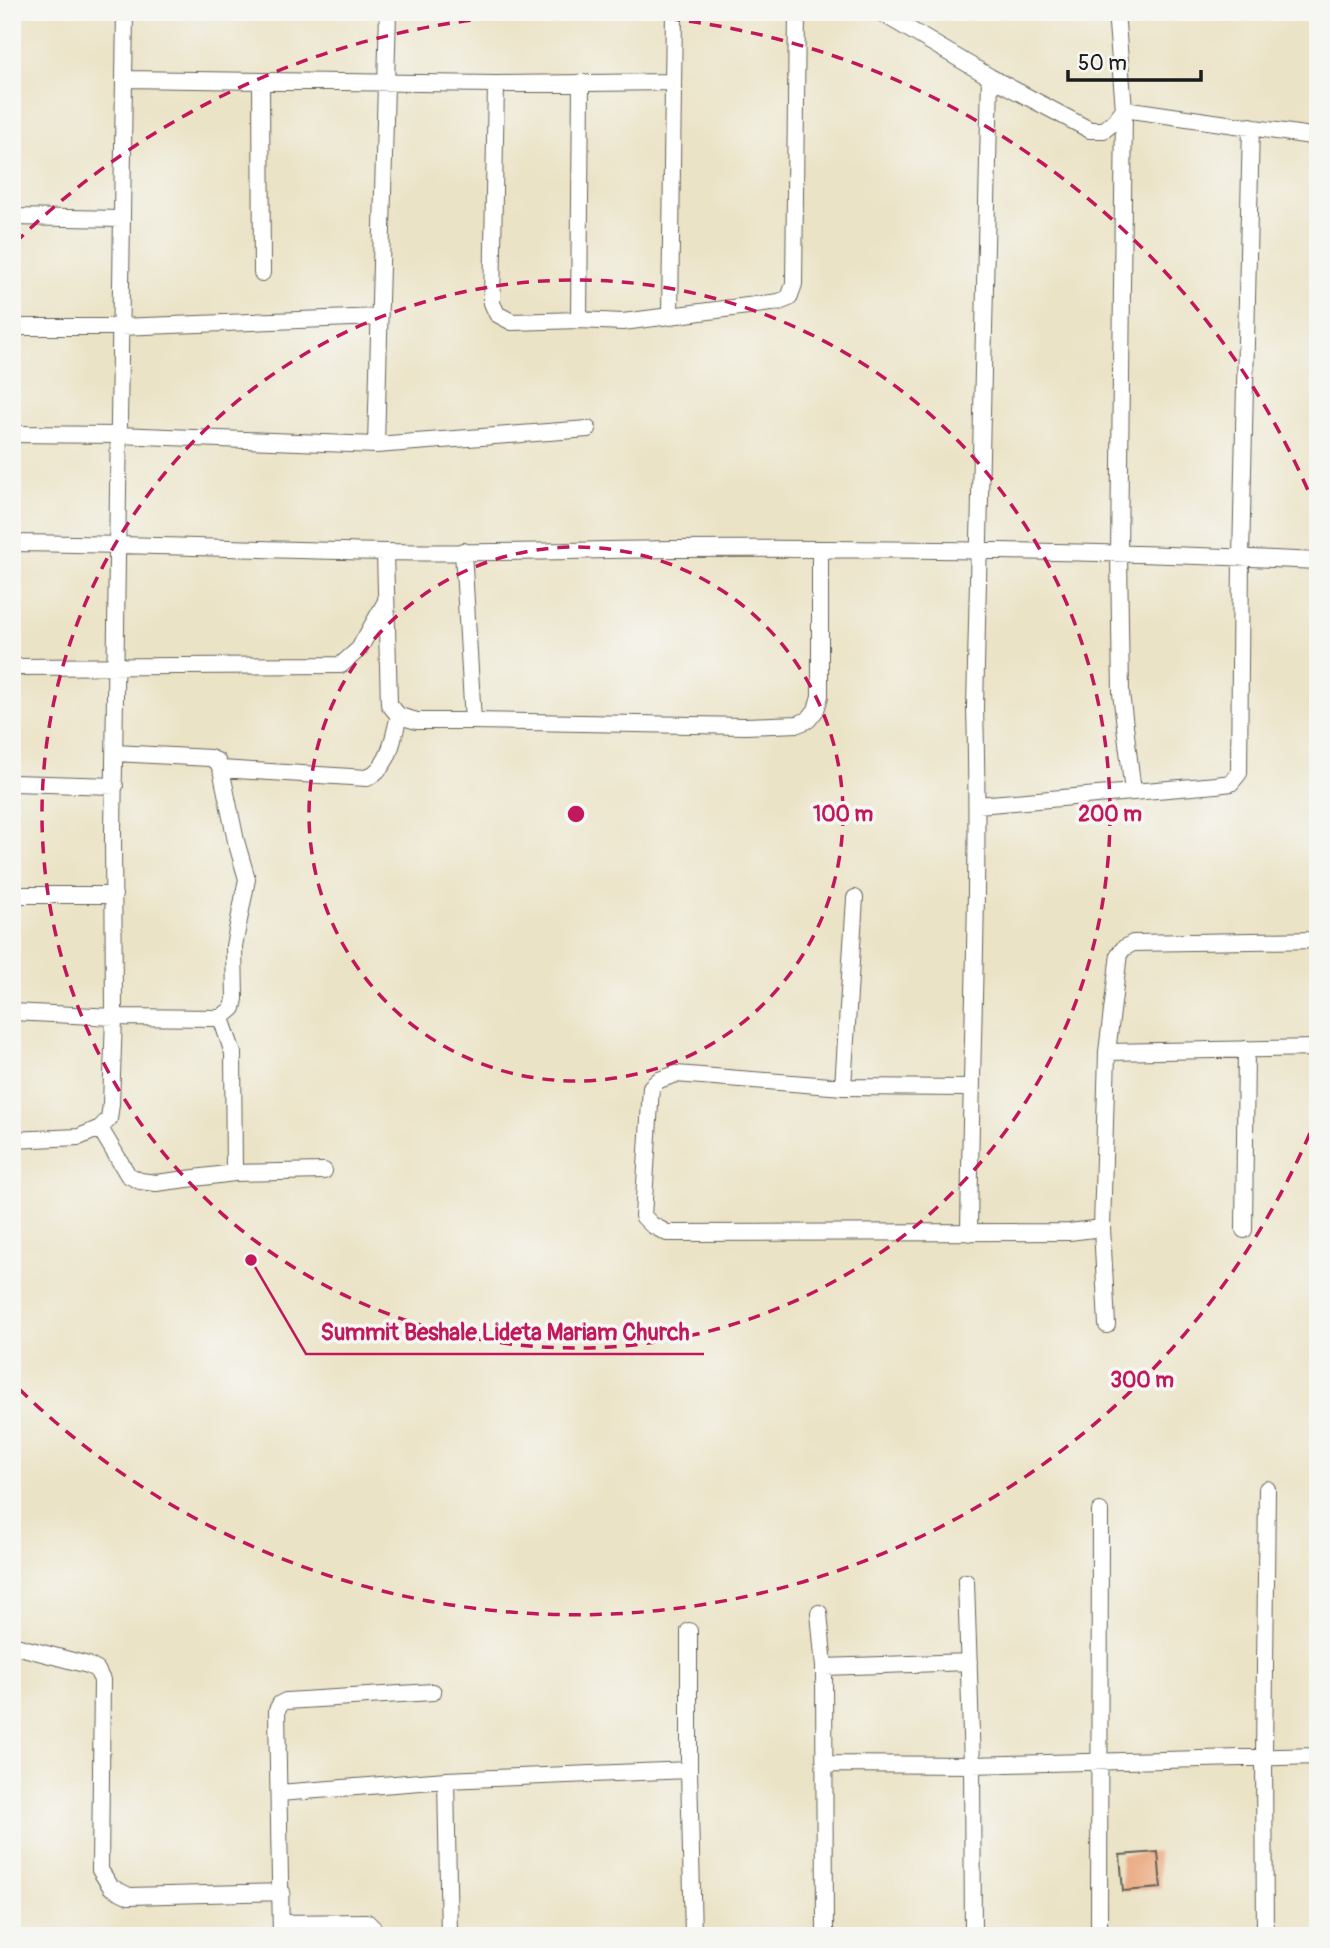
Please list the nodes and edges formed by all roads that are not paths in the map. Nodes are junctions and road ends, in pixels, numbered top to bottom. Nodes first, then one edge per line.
1 (125, 12) edge
2 (388, 12) edge
3 (674, 12) edge
4 (797, 12) edge
5 (880, 12) edge
6 (1113, 14) edge
7 (990, 77) junction
8 (124, 79) junction
9 (261, 81) junction
10 (581, 82) junction
11 (672, 82) junction
12 (387, 83) junction
13 (496, 84) junction
14 (1124, 109) junction
15 (1251, 126) junction
16 (1318, 137) edge
17 (12, 217) edge
18 (122, 219) junction
19 (262, 273) dead end
20 (379, 317) junction
21 (670, 317) junction
22 (579, 320) junction
23 (12, 327) edge
24 (119, 327) junction
25 (588, 429) dead end
26 (12, 434) edge
27 (118, 435) junction
28 (376, 445) junction
29 (12, 543) edge
30 (116, 544) junction
31 (820, 550) junction
32 (463, 551) junction
33 (980, 551) junction
34 (385, 552) junction
35 (1119, 554) junction
36 (1241, 558) junction
37 (1318, 561) edge
38 (385, 603) junction
39 (115, 666) junction
40 (12, 667) edge
41 (398, 716) junction
42 (473, 721) junction
43 (115, 753) junction
44 (221, 769) junction
45 (12, 783) edge
46 (115, 786) junction
47 (1133, 792) junction
48 (978, 805) junction
49 (12, 895) edge
50 (114, 895) junction
51 (855, 898) dead end
52 (1318, 940) edge
53 (12, 1012) edge
54 (114, 1017) junction
55 (221, 1018) junction
56 (1318, 1048) edge
57 (1246, 1049) junction
58 (1107, 1052) junction
59 (843, 1087) junction
60 (971, 1088) junction
61 (100, 1128) junction
62 (12, 1140) edge
63 (324, 1171) dead end
64 (234, 1173) junction
65 (1102, 1228) junction
66 (1244, 1230) dead end
67 (969, 1233) junction
68 (1107, 1325) dead end
69 (1267, 1489) dead end
70 (1100, 1511) dead end
71 (966, 1582) dead end
72 (819, 1613) dead end
73 (689, 1631) dead end
74 (12, 1645) edge
75 (969, 1662) junction
76 (824, 1667) junction
77 (433, 1692) dead end
78 (1264, 1756) junction
79 (1318, 1756) edge
80 (1098, 1763) junction
81 (824, 1764) junction
82 (972, 1766) junction
83 (689, 1770) junction
84 (446, 1780) junction
85 (279, 1793) junction
86 (282, 1892) junction
87 (281, 1929) edge
88 (374, 1936) edge
89 (449, 1936) edge
90 (693, 1936) edge
91 (825, 1936) edge
92 (973, 1936) edge
93 (1099, 1936) edge
94 (1265, 1936) edge

1 - 8 street
2 - 12 street
3 - 11 street
4 - 21 street
5 - 7 street
6 - 14 street
7 - 14 street
7 - 33 street
8 - 9 street
8 - 18 street
9 - 12 street
9 - 19 street
10 - 11 street
10 - 13 street
10 - 22 street
11 - 21 street
12 - 13 street
12 - 20 street
13 - 22 street
14 - 15 street
14 - 35 street
15 - 16 street
15 - 36 street
17 - 18 street
18 - 24 street
20 - 24 street
20 - 28 street
21 - 22 street
23 - 24 street
24 - 27 street
25 - 28 street
26 - 27 street
27 - 28 street
27 - 30 street
29 - 30 street
30 - 34 street
30 - 39 street
31 - 32 street
31 - 33 street
31 - 42 street
32 - 34 street
32 - 42 street
33 - 35 street
33 - 48 street
34 - 38 street
35 - 36 street
35 - 47 street
36 - 37 street
36 - 47 street
38 - 39 street
38 - 41 street
39 - 40 street
39 - 43 street
41 - 42 street
41 - 44 street
43 - 44 street
43 - 46 street
44 - 55 street
45 - 46 street
46 - 50 street
47 - 48 street
48 - 60 street
49 - 50 street
50 - 54 street
51 - 59 street
52 - 58 street
53 - 54 street
54 - 55 street
54 - 61 street
55 - 64 street
56 - 57 street
57 - 58 street
57 - 66 street
58 - 65 street
59 - 60 street
59 - 67 street
60 - 67 street
61 - 62 street
61 - 64 street
63 - 64 street
65 - 67 street
65 - 68 street
69 - 78 street
70 - 80 street
71 - 75 street
72 - 76 street
73 - 83 street
74 - 86 street
75 - 76 street
75 - 82 street
76 - 81 street
77 - 85 street
78 - 79 street
78 - 80 street
78 - 94 street
80 - 82 street
80 - 93 street
81 - 82 street
81 - 91 street
82 - 92 street
83 - 84 street
83 - 90 street
84 - 85 street
84 - 89 street
85 - 86 street
86 - 87 street
87 - 88 street

